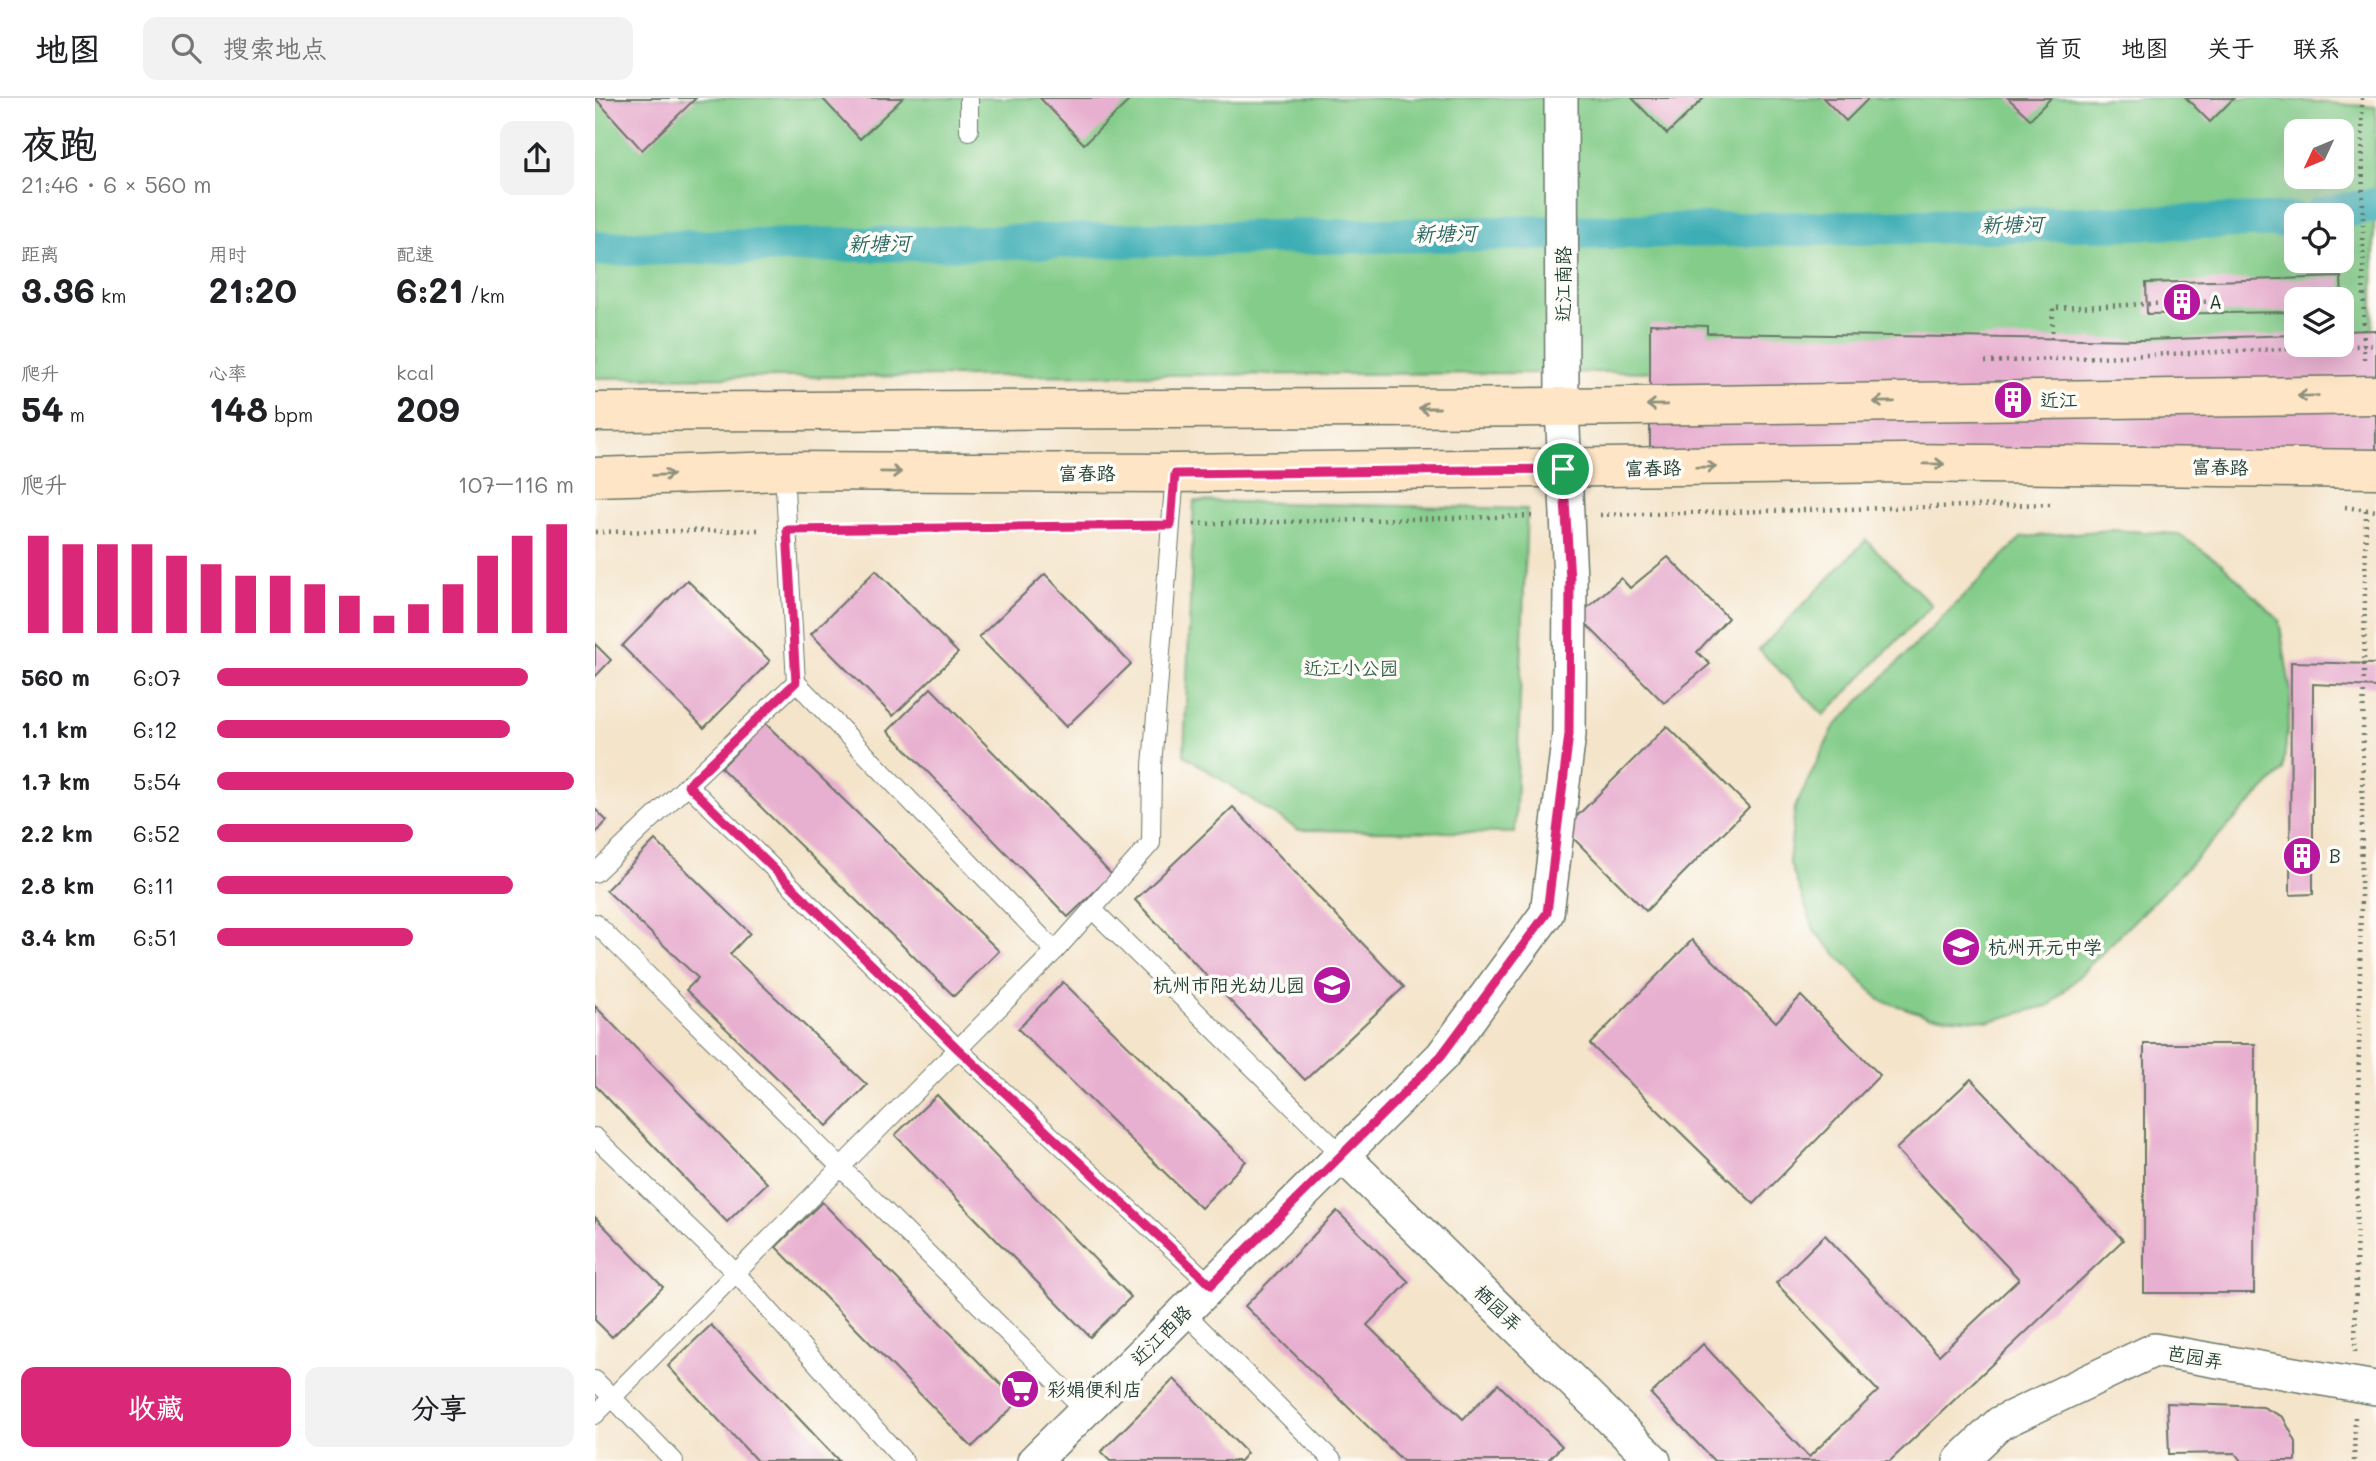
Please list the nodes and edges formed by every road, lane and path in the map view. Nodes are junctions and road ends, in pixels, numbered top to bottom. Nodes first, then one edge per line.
1 (969, 98) edge
2 (1561, 98) edge
3 (2362, 98) edge
4 (969, 131) dead end
5 (2222, 301) dead end
6 (2052, 339) dead end
7 (2370, 395) edge
8 (1562, 407) junction
9 (595, 412) edge
10 (1563, 469) junction
11 (2370, 469) edge
12 (784, 471) junction
13 (1175, 474) junction
14 (595, 477) edge
15 (2066, 504) dead end
16 (2333, 506) dead end
17 (2366, 510) junction
18 (2376, 511) edge
19 (1566, 516) junction
20 (1171, 525) junction
21 (787, 530) junction
22 (595, 532) edge
23 (796, 682) junction
24 (688, 785) junction
25 (595, 873) edge
26 (1092, 909) junction
27 (595, 923) edge
28 (1055, 951) junction
29 (958, 1049) junction
30 (595, 1137) edge
31 (1342, 1155) junction
32 (841, 1167) junction
33 (736, 1273) junction
34 (1211, 1285) junction
35 (1184, 1312) junction
36 (595, 1380) edge
37 (2365, 1386) edge
38 (613, 1397) junction
39 (1085, 1410) junction
40 (595, 1415) edge
41 (674, 1461) edge
42 (904, 1461) edge
43 (1034, 1461) edge
44 (1333, 1461) edge
45 (1654, 1461) edge
46 (1960, 1461) edge
47 (2354, 1461) edge

1 - 4 lane
2 - 8 street, 近江南路
3 - 7 path
5 - 6 path
7 -> 8 street
8 -> 9 street
8 - 10 street, 近江南路
10 -> 11 street, 富春路
10 - 13 street, 富春路
10 - 19 street, 近江西路
11 - 17 path
12 -> 13 street, 富春路
14 -> 12 street, 富春路
12 - 21 lane
13 - 20 lane
15 - 19 path
16 - 17 path
17 - 18 path
17 - 37 path
19 - 20 path
19 - 31 street, 近江西路
20 - 21 path
20 - 26 lane
21 - 22 path
21 - 23 lane
23 - 24 lane
23 - 28 lane
24 - 25 lane
24 - 29 lane
26 - 28 lane
26 - 31 lane
27 - 32 lane
28 - 29 lane
29 - 32 lane
29 - 34 lane
30 - 33 lane
31 - 34 street, 近江西路
31 - 45 street, 栖园弄
32 - 33 lane
32 - 39 lane
33 - 38 lane
33 - 42 lane
34 - 35 street, 近江西路
35 - 39 street, 近江西路
35 - 44 lane
36 - 38 lane
37 - 46 street, 芭园弄
37 - 47 path
38 - 40 lane
38 - 41 lane
39 - 43 street, 近江西路

